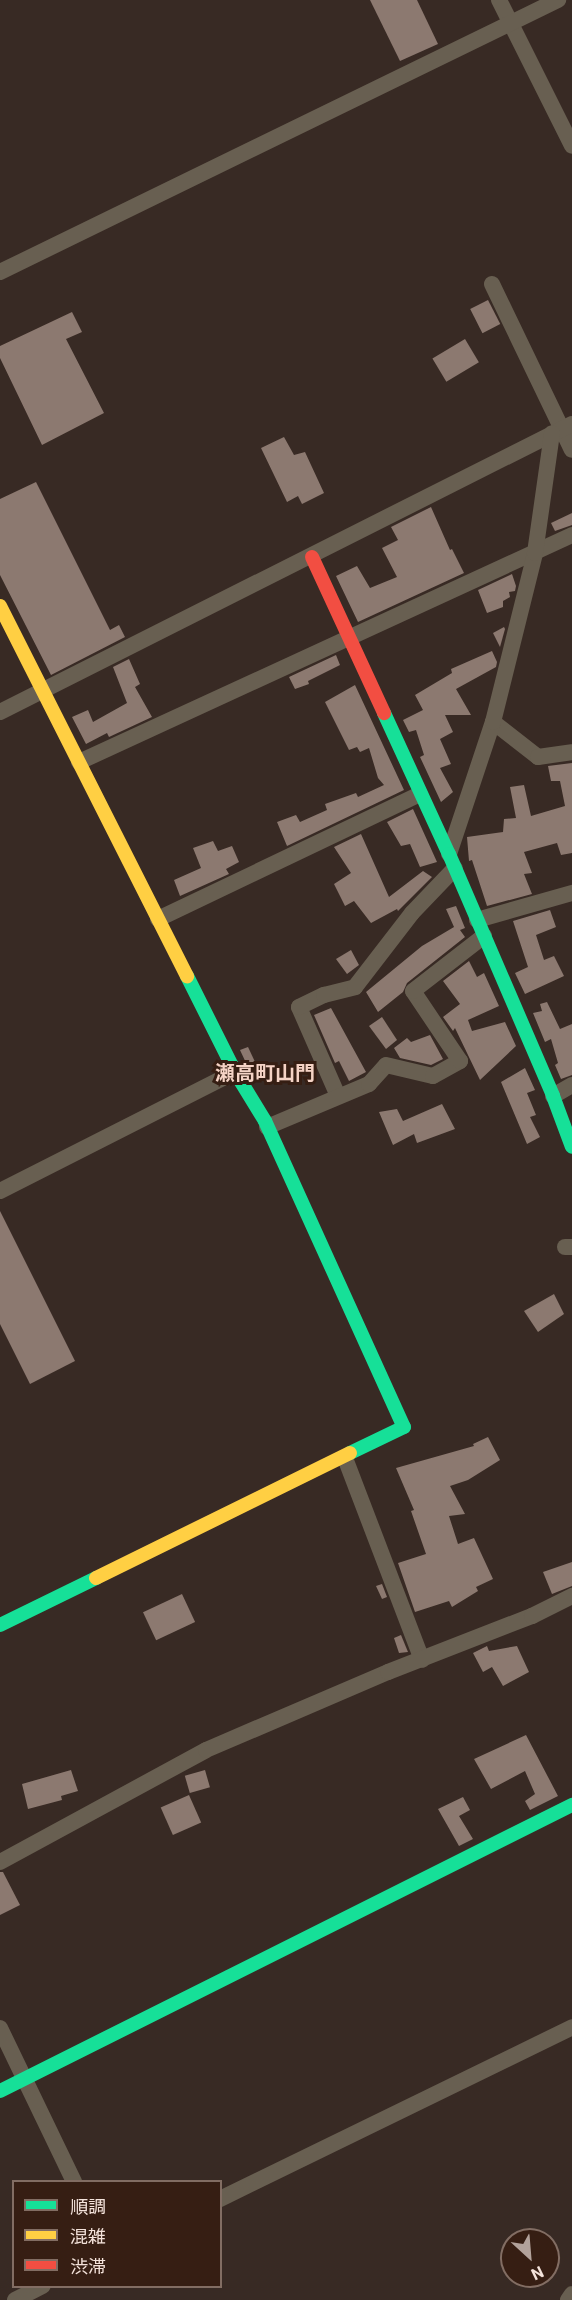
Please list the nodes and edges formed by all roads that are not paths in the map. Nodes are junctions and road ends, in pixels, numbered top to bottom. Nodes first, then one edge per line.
1 (499, 0) edge
2 (558, 0) edge
3 (510, 23) junction
4 (572, 146) edge
5 (0, 272) edge
6 (492, 284) dead end
7 (562, 429) edge
8 (572, 450) edge
9 (572, 535) edge
10 (534, 553) junction
11 (312, 557) junction
12 (0, 606) edge
13 (348, 637) junction
14 (41, 692) junction
15 (0, 712) edge
16 (493, 722) junction
17 (572, 752) edge
18 (79, 762) junction
19 (420, 794) junction
20 (452, 861) junction
21 (572, 893) edge
22 (158, 919) junction
23 (477, 920) junction
24 (484, 936) junction
25 (235, 1072) junction
26 (572, 1085) edge
27 (338, 1095) junction
28 (553, 1096) junction
29 (267, 1127) junction
30 (572, 1147) edge
31 (0, 1191) edge
32 (345, 1458) junction
33 (572, 1596) edge
34 (0, 1625) edge
35 (422, 1660) junction
36 (572, 1805) edge
37 (0, 1862) edge
38 (572, 2027) edge
39 (0, 2028) edge
40 (23, 2080) junction
41 (0, 2091) edge
42 (73, 2180) edge
43 (222, 2198) edge
44 (39, 2288) edge
45 (572, 2294) edge
46 (15, 2300) edge
47 (568, 2300) edge

1 - 3 street
2 - 3 street
3 - 4 street
3 - 5 street
6 - 7 street
7 - 8 street
7 - 10 street
7 - 11 street
9 - 10 street
10 - 13 street
10 - 16 street
11 - 13 street
11 - 14 street
12 - 14 street
13 - 18 street
13 - 19 street
14 - 15 street
14 - 18 street
16 - 17 street
16 - 20 street
18 - 22 street
19 - 20 street
19 - 22 street
20 - 23 street
20 - 27 street
21 - 23 street
22 - 25 street
23 - 24 street
24 - 27 street
24 - 28 street
25 - 29 street
25 - 31 street
26 - 28 street
27 - 29 street
28 - 30 street
29 - 32 street
32 - 34 street
32 - 35 street
33 - 35 street
35 - 37 street
36 - 40 street
38 - 43 street
39 - 40 street
40 - 41 street
40 - 42 street
44 - 46 street
45 - 47 street

